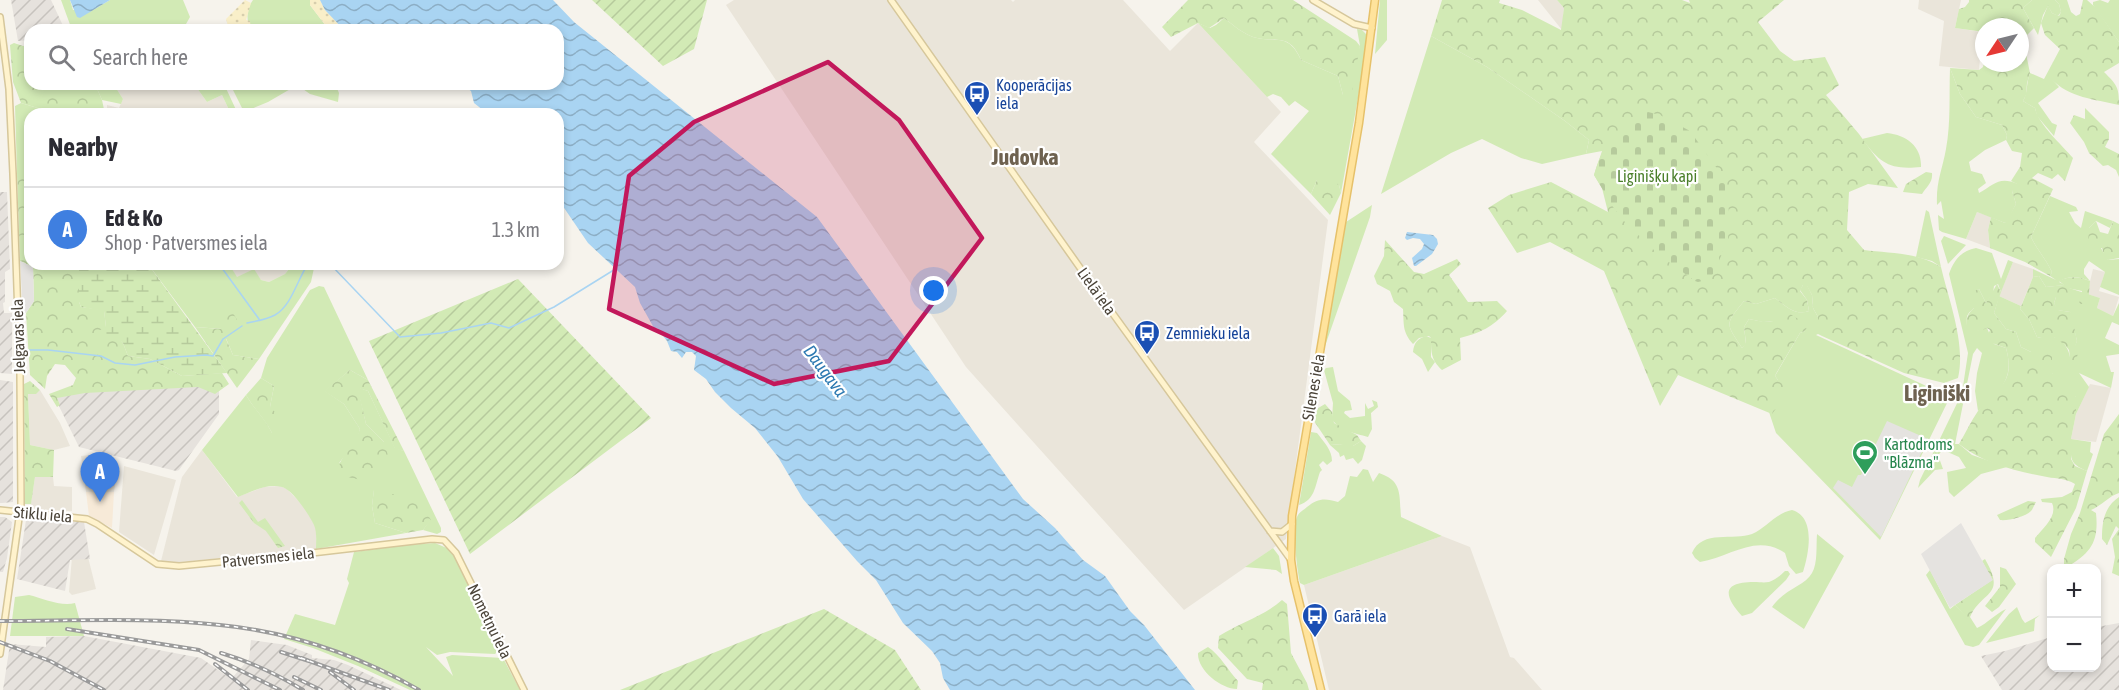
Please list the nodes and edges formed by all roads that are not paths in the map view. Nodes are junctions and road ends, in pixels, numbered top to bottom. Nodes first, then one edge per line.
1 (891, 0) edge
2 (1313, 0) edge
3 (1375, 0) edge
4 (0, 16) edge
5 (1372, 28) junction
6 (0, 510) edge
7 (20, 512) junction
8 (87, 519) joint
9 (1292, 524) junction
10 (1269, 530) junction
11 (456, 553) joint
12 (1291, 560) junction
13 (0, 654) edge
14 (524, 690) edge
15 (1321, 690) edge

1 - 10 street, Lielā iela
2 - 5 street
3 - 5 main road, Silenes iela
4 - 7 street, Jelgavas iela
5 - 9 main road, Silenes iela
6 - 7 street, Stiklu iela
7 - 8 street, Stiklu iela
7 - 13 street, Jelgavas iela
8 - 11 street, Patversmes iela
9 - 10 street
9 - 12 main road, Silenes iela
10 - 12 street, Lielā iela
11 - 14 street, Nometņu iela
12 - 15 main road, Lielā iela

